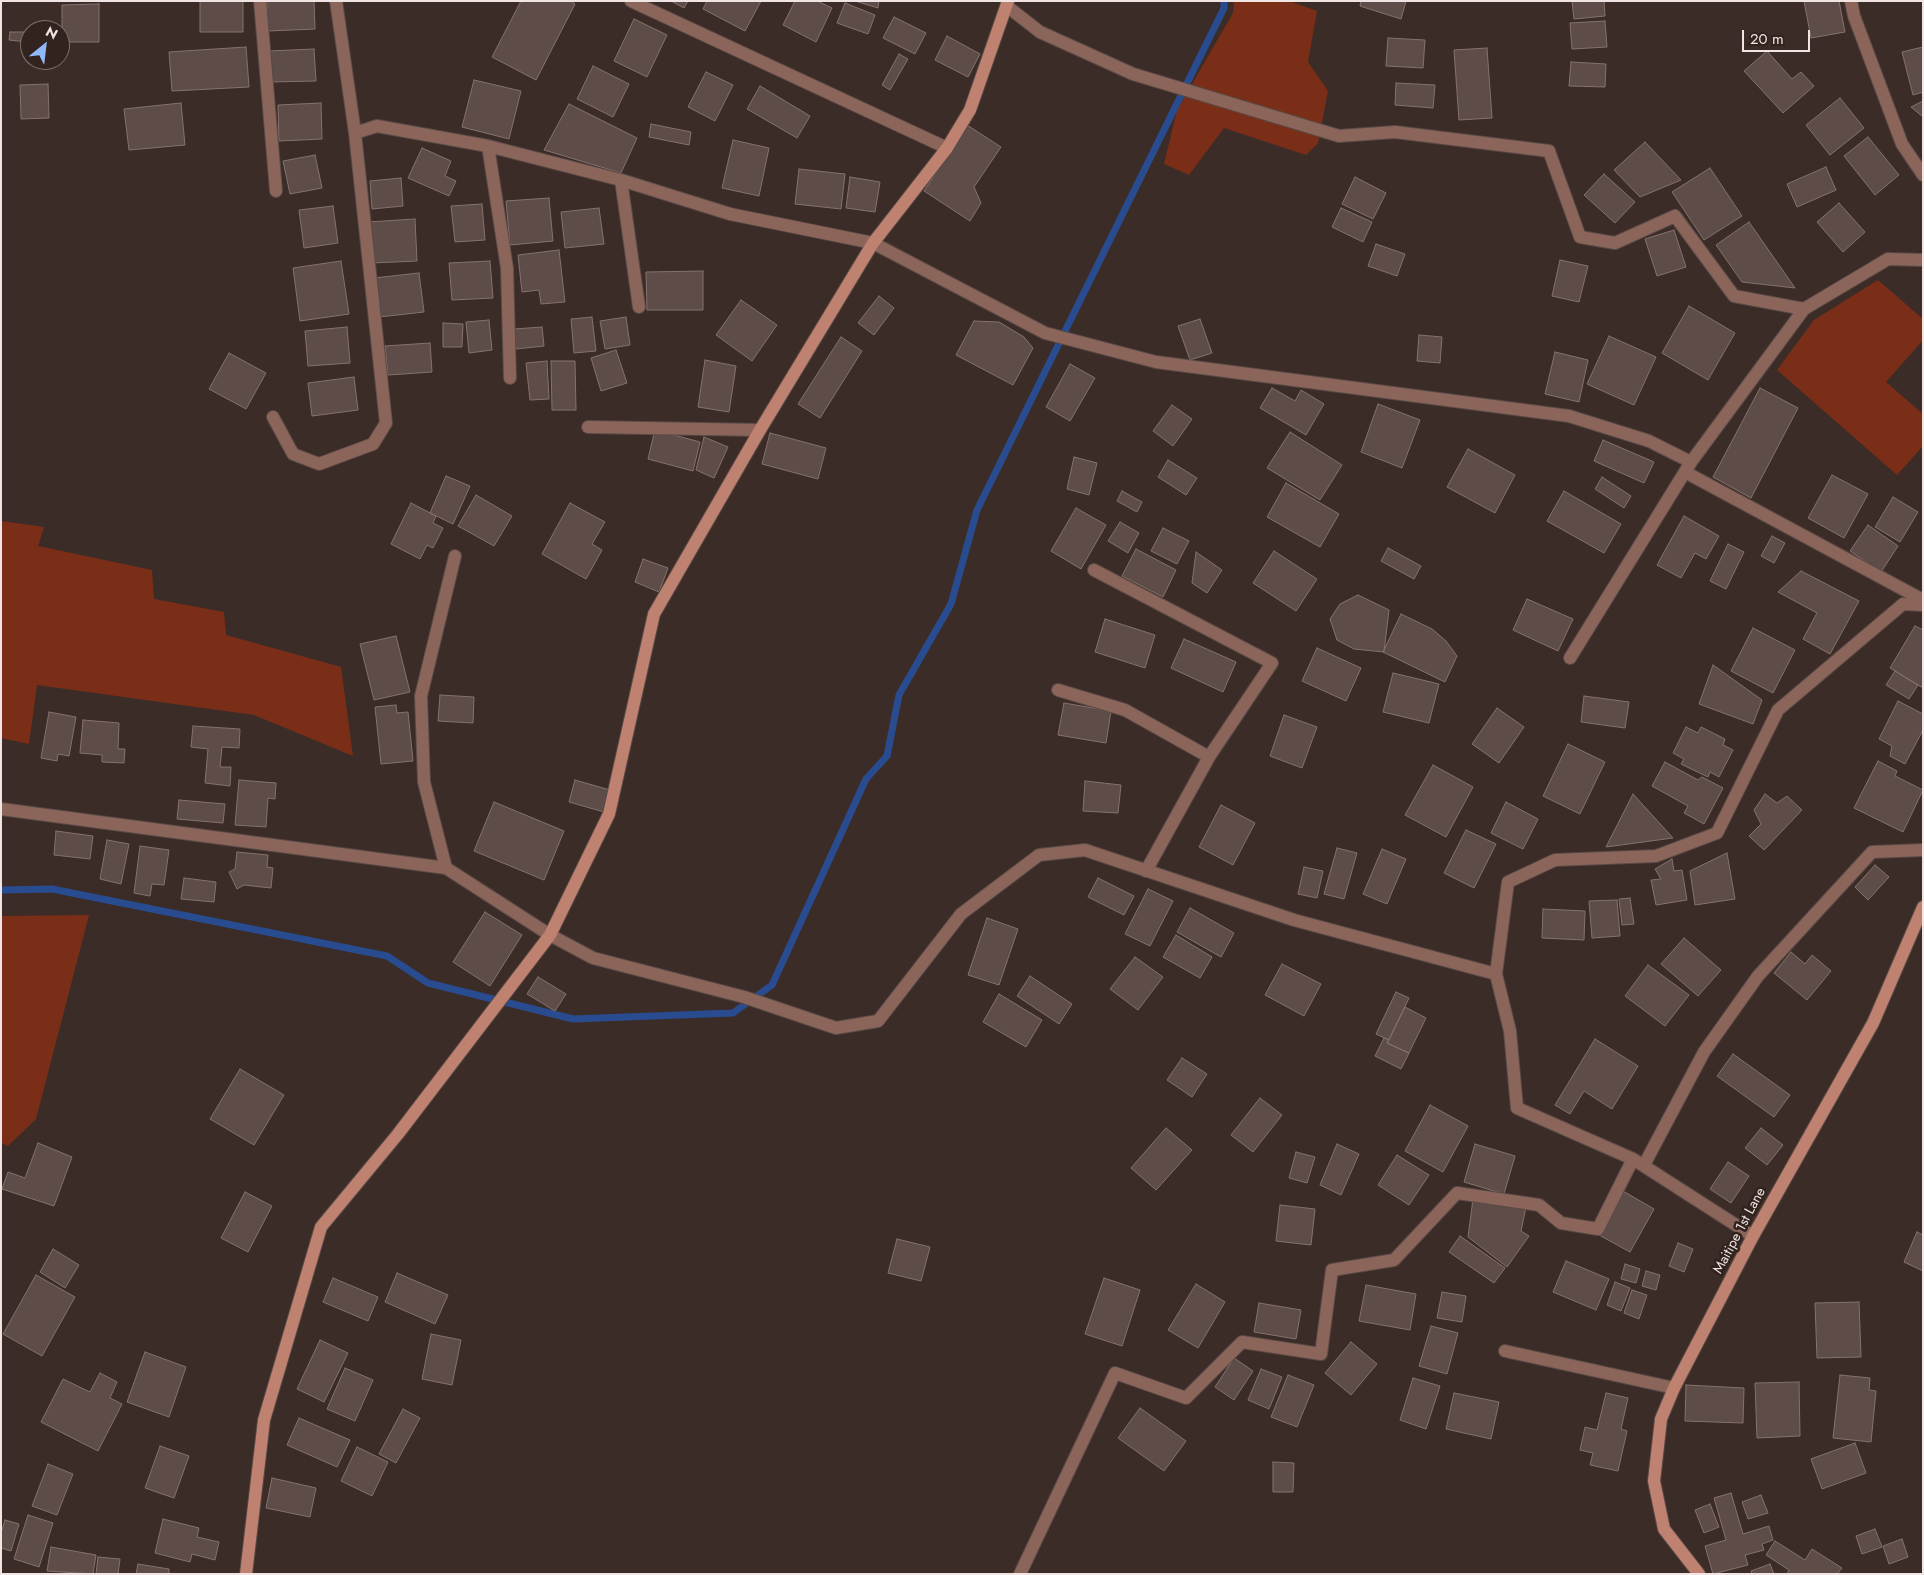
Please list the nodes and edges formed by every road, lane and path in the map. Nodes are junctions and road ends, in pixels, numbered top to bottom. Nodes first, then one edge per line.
1 (260, 1) edge
2 (336, 1) edge
3 (631, 1) edge
4 (1852, 1) edge
5 (1008, 4) edge
6 (355, 133) junction
7 (488, 146) junction
8 (946, 148) junction
9 (1923, 175) edge
10 (621, 180) junction
11 (276, 191) dead end
12 (873, 243) junction
13 (1923, 260) edge
14 (639, 307) dead end
15 (1804, 309) junction
16 (510, 378) dead end
17 (273, 417) dead end
18 (588, 427) dead end
19 (760, 430) junction
20 (1688, 467) junction
21 (455, 556) dead end
22 (1094, 570) dead end
23 (1923, 600) edge
24 (1923, 605) edge
25 (1570, 658) dead end
26 (1058, 690) dead end
27 (1209, 757) junction
28 (1, 809) edge
29 (1923, 850) edge
30 (446, 868) junction
31 (1146, 871) junction
32 (1923, 907) edge
33 (550, 934) junction
34 (1496, 974) junction
35 (1638, 1162) junction
36 (1753, 1236) junction
37 (1505, 1351) dead end
38 (1674, 1388) junction
39 (246, 1574) edge
40 (1020, 1574) edge
41 (1699, 1574) edge

1 - 11 street
2 - 6 street
3 - 8 street
4 - 9 street
5 - 8 street
5 - 15 street
6 - 7 street
6 - 17 street
7 - 10 street
7 - 16 street
8 - 12 street
10 - 12 street
10 - 14 street
12 - 19 street
12 - 20 street
13 - 15 street
15 - 20 street
18 - 19 street
19 - 33 street
20 - 23 street
20 - 25 street
21 - 30 street
22 - 27 street
24 - 34 street
26 - 27 street
27 - 31 street
28 - 30 street
29 - 35 street
30 - 33 street
31 - 33 street
31 - 34 street
32 - 36 street, Maitipe 1st Lane
33 - 39 street
34 - 35 street
35 - 36 street
35 - 40 street
36 - 38 street, Maitipe 1st Lane
37 - 38 street
38 - 41 street, Maitipe 1st Lane

